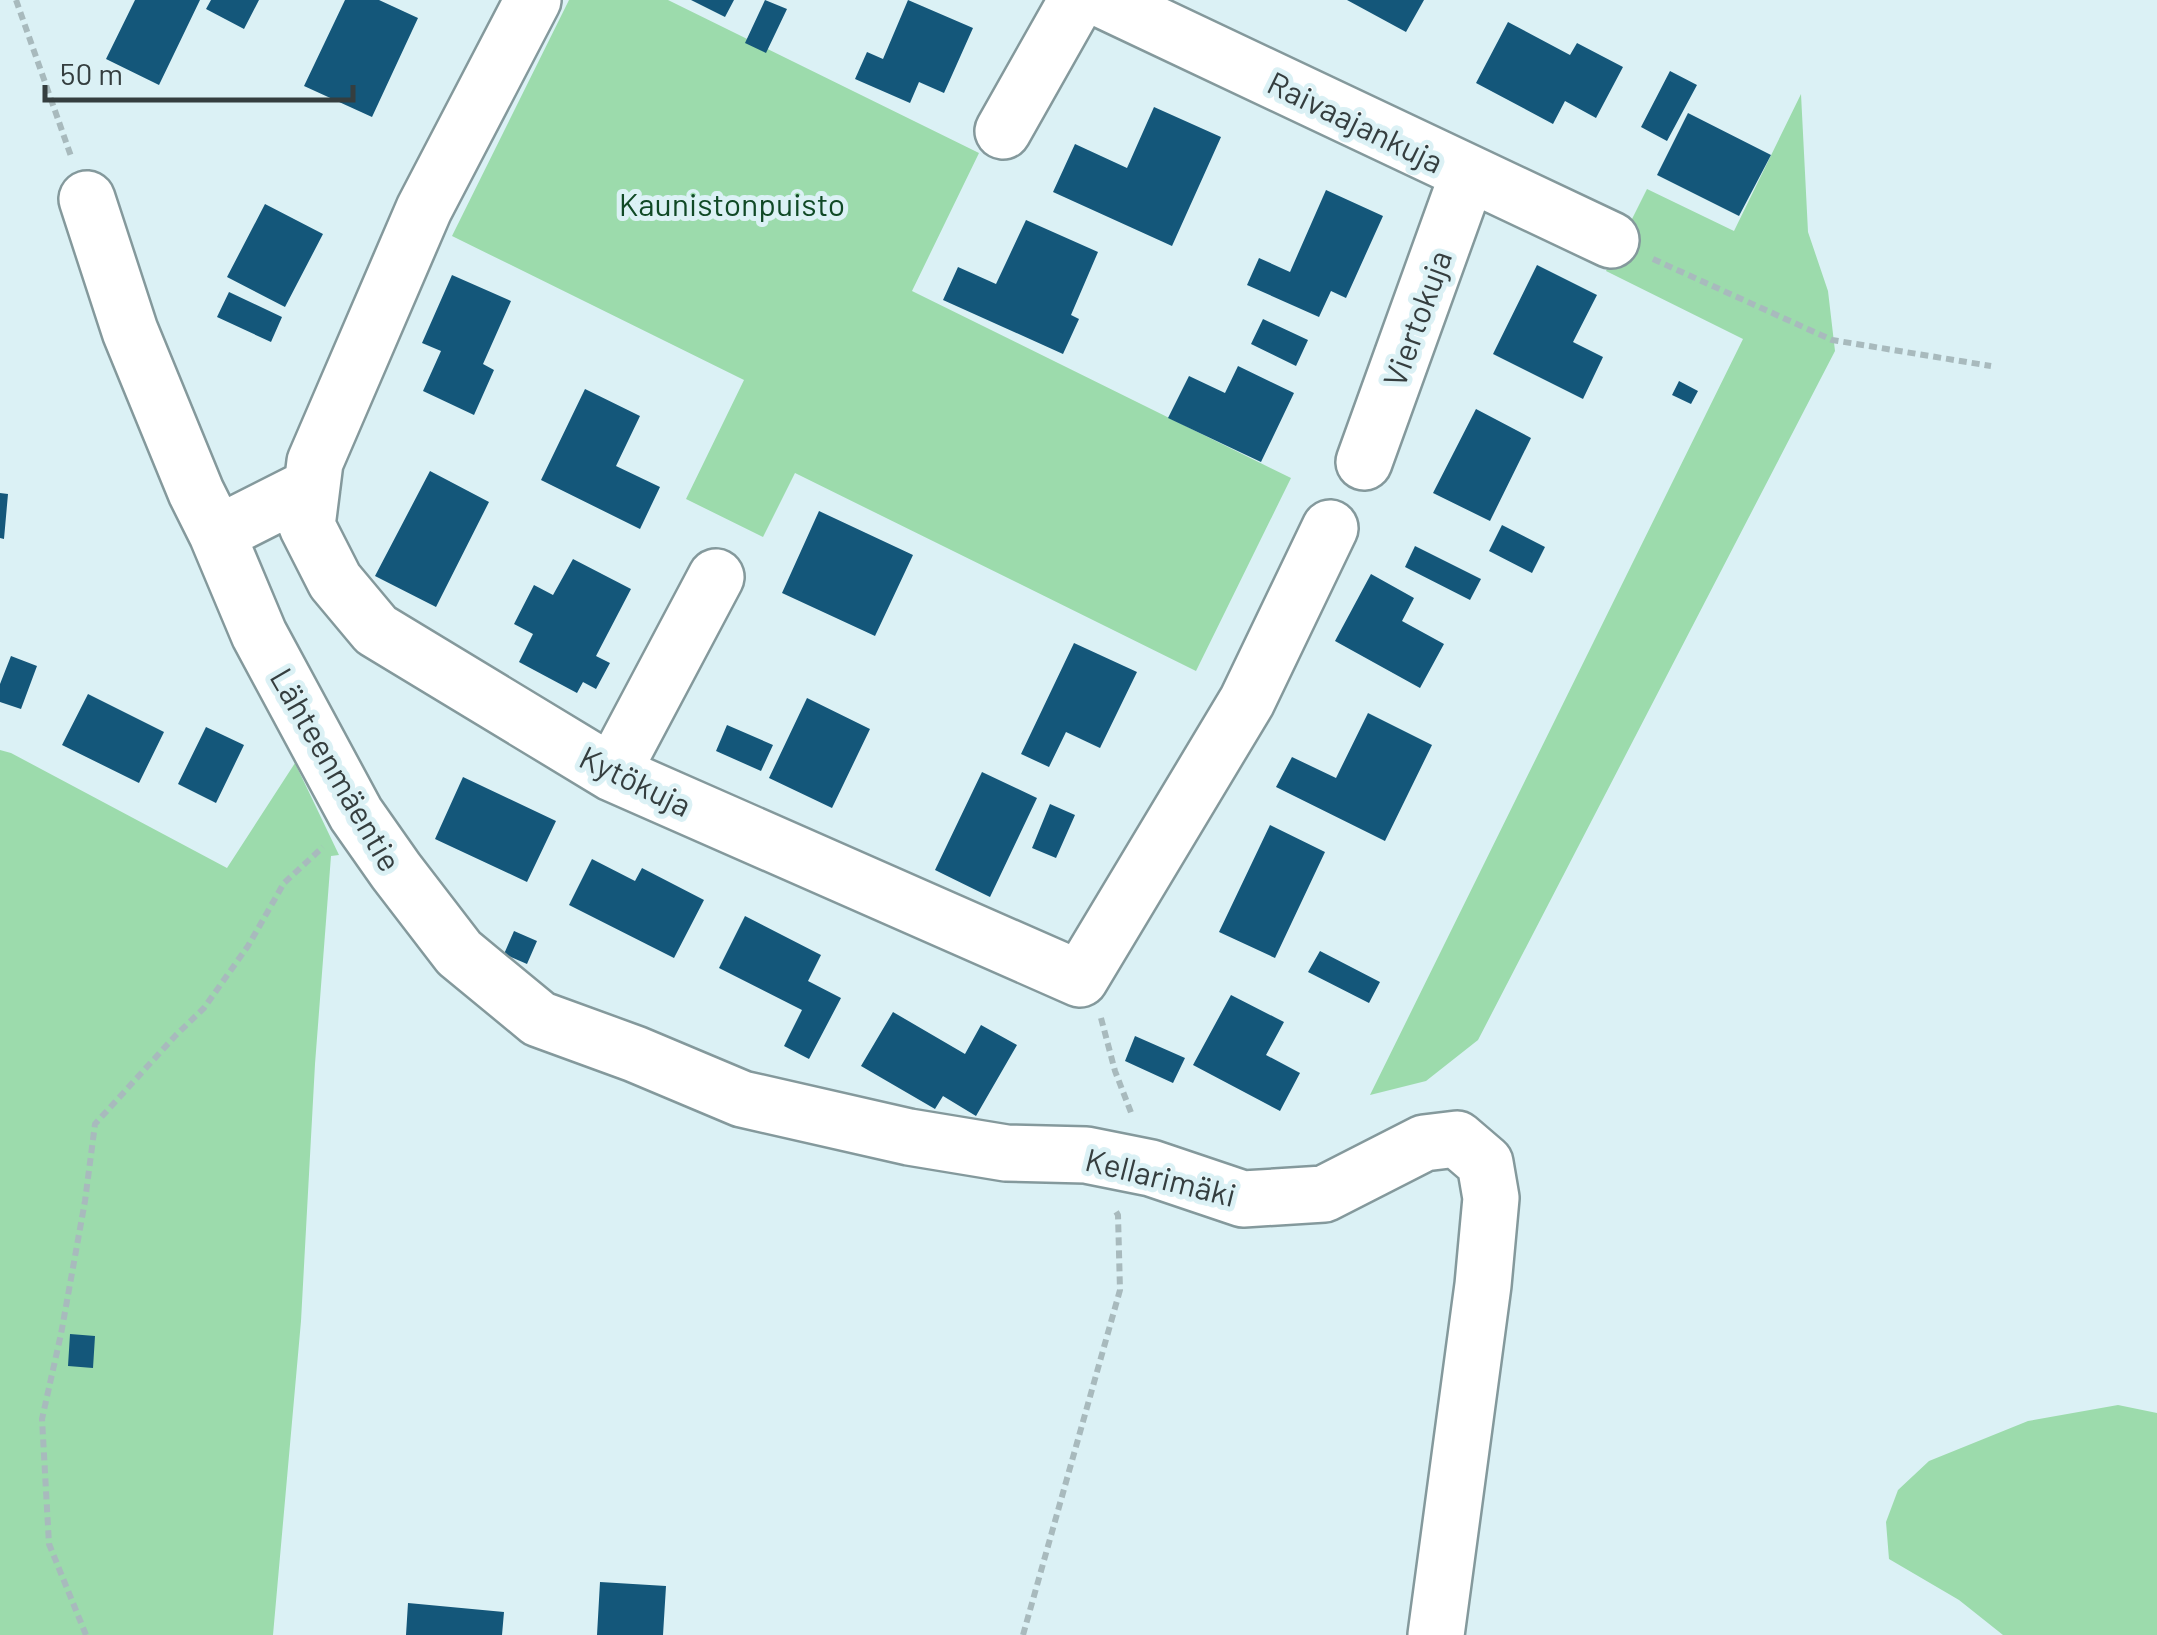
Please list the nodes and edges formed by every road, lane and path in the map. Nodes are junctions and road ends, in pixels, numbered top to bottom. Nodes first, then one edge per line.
1 (16, 0) edge
2 (533, 0) edge
3 (1077, 0) edge
4 (1103, 0) edge
5 (1003, 131) dead end
6 (1468, 174) junction
7 (86, 199) joint
8 (1611, 240) joint
9 (1991, 366) dead end
10 (1364, 462) dead end
11 (312, 486) junction
12 (1330, 528) dead end
13 (217, 534) junction
14 (716, 576) dead end
15 (612, 773) junction
16 (356, 814) junction
17 (1080, 979) junction
18 (540, 1019) joint
19 (1086, 1155) junction
20 (1151, 1168) junction
21 (86, 1635) edge
22 (1022, 1635) edge
23 (1436, 1635) edge

1 - 7 path
2 - 11 street, Kytökuja
3 - 5 street
4 - 6 street, Raivaajankuja
6 - 8 street, Raivaajankuja
6 - 10 street, Viertokuja
7 - 13 street, Lähteenmäentie
8 - 9 path
11 - 13 street
11 - 15 street, Kytökuja
12 - 17 street
13 - 16 street, Lähteenmäentie
14 - 15 street
15 - 17 street, Kytökuja
16 - 18 street, Lähteenmäentie
16 - 21 path
17 - 20 path
18 - 19 street, Kellarimäki
19 - 20 street, Kellarimäki
19 - 22 path
20 - 23 street, Kellarimäki

